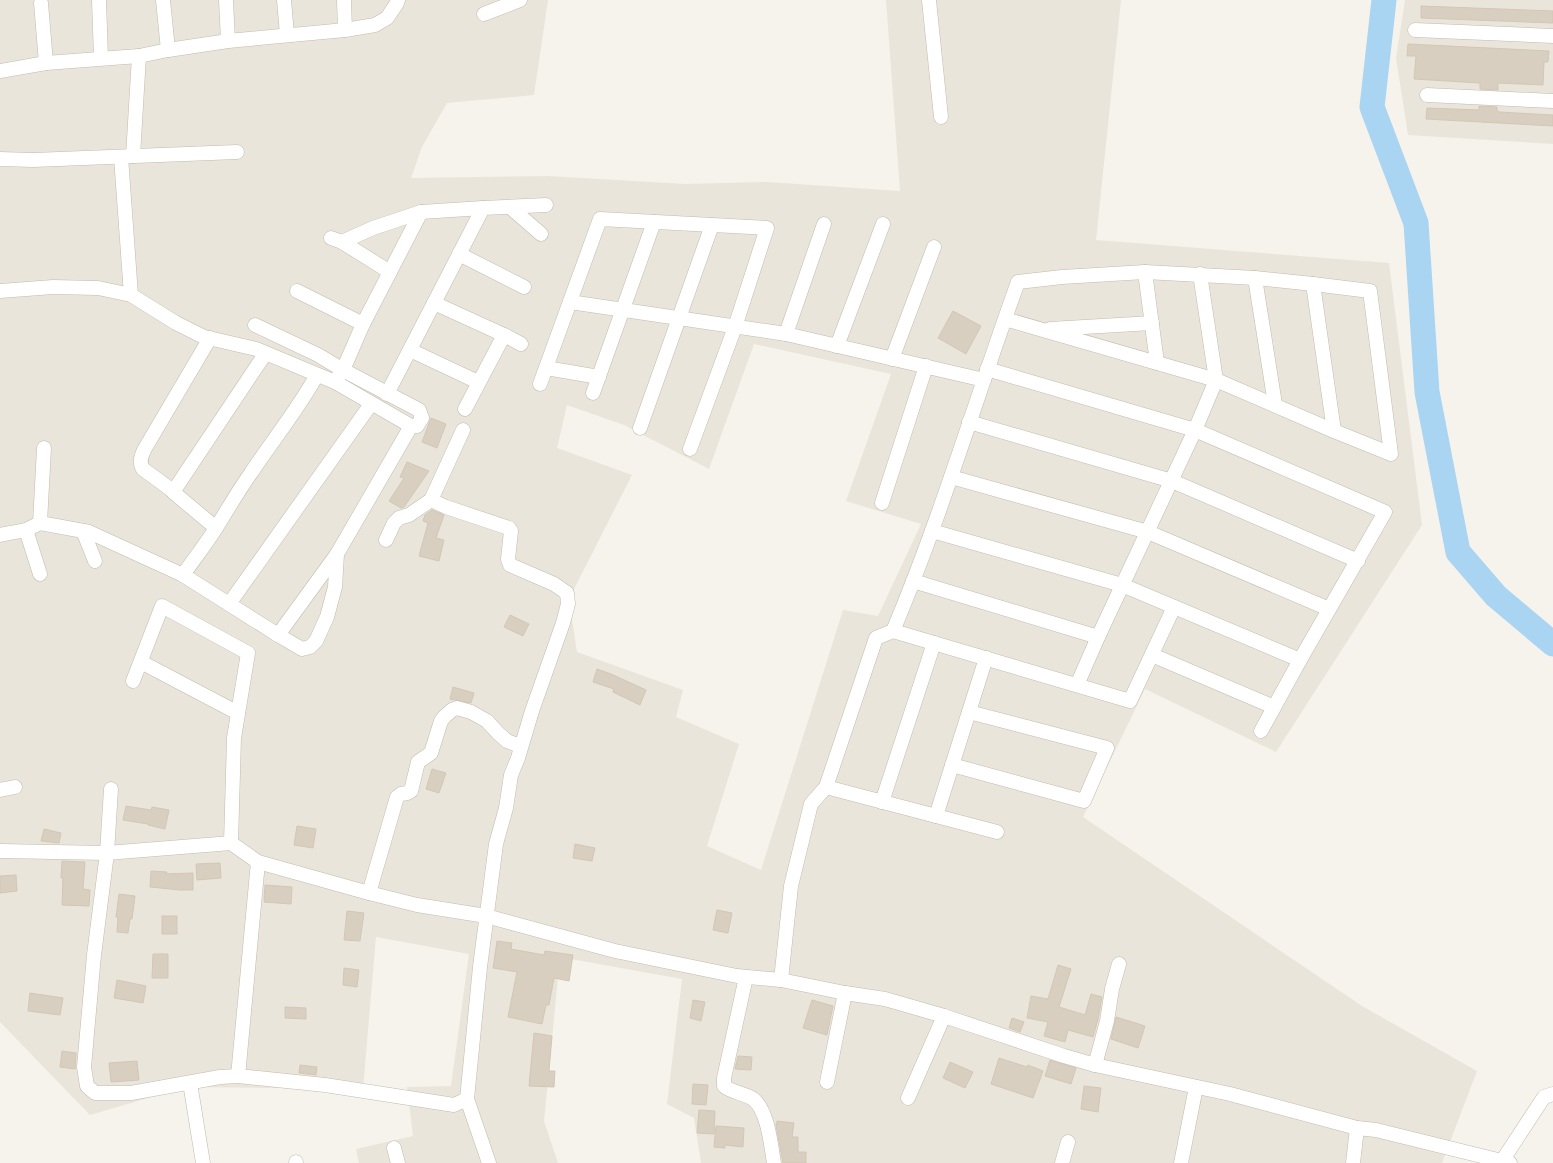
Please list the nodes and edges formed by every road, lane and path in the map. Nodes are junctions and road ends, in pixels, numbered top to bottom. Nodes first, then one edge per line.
1 (99, 0) edge
2 (163, 0) edge
3 (226, 0) edge
4 (284, 0) edge
5 (344, 0) edge
6 (398, 0) edge
7 (520, 0) edge
8 (929, 0) edge
9 (41, 3) dead end
10 (484, 14) dead end
11 (346, 30) junction
12 (1415, 30) dead end
13 (287, 35) junction
14 (1553, 36) edge
15 (228, 41) junction
16 (168, 50) junction
17 (139, 56) junction
18 (101, 58) junction
19 (46, 63) junction
20 (0, 71) edge
21 (1427, 96) dead end
22 (1553, 101) edge
23 (941, 117) dead end
24 (237, 152) dead end
25 (127, 156) junction
26 (0, 159) edge
27 (546, 205) dead end
28 (510, 207) junction
29 (483, 208) junction
30 (421, 212) junction
31 (654, 222) junction
32 (824, 224) dead end
33 (883, 224) dead end
34 (712, 225) junction
35 (541, 234) dead end
36 (934, 247) dead end
37 (459, 254) junction
38 (390, 272) junction
39 (1145, 272) junction
40 (1200, 274) junction
41 (1255, 278) junction
42 (1313, 284) junction
43 (524, 287) dead end
44 (0, 291) edge
45 (297, 291) dead end
46 (130, 295) junction
47 (570, 302) junction
48 (434, 303) junction
49 (623, 310) junction
50 (679, 318) junction
51 (1005, 319) junction
52 (363, 324) junction
53 (1152, 324) junction
54 (256, 325) dead end
55 (735, 327) junction
56 (1039, 329) junction
57 (786, 334) junction
58 (504, 335) junction
59 (210, 338) junction
60 (521, 344) dead end
61 (837, 346) junction
62 (410, 350) junction
63 (265, 354) junction
64 (892, 359) junction
65 (1157, 363) junction
66 (926, 366) junction
67 (546, 368) junction
68 (343, 370) junction
69 (317, 375) junction
70 (985, 375) junction
71 (599, 377) junction
72 (1216, 380) junction
73 (335, 382) junction
74 (478, 382) junction
75 (540, 384) dead end
76 (593, 393) dead end
77 (387, 394) junction
78 (371, 404) junction
79 (1275, 404) junction
80 (465, 409) dead end
81 (969, 422) junction
82 (411, 426) junction
83 (640, 428) dead end
84 (463, 430) dead end
85 (1195, 430) junction
86 (1334, 431) junction
87 (44, 448) dead end
88 (690, 449) dead end
89 (951, 477) junction
90 (1172, 481) junction
91 (173, 491) junction
92 (430, 500) junction
93 (882, 503) dead end
94 (40, 524) junction
95 (216, 528) junction
96 (26, 530) junction
97 (83, 531) junction
98 (932, 531) junction
99 (1148, 532) junction
100 (0, 535) edge
101 (386, 540) dead end
102 (337, 554) junction
103 (94, 561) dead end
104 (1358, 561) junction
105 (40, 574) dead end
106 (183, 575) junction
107 (914, 581) junction
108 (1122, 585) junction
109 (229, 604) junction
110 (1174, 606) junction
111 (1329, 609) junction
112 (892, 631) junction
113 (278, 635) junction
114 (1098, 637) junction
115 (934, 643) junction
116 (1152, 655) junction
117 (986, 658) junction
118 (1300, 660) junction
119 (141, 662) junction
120 (133, 681) dead end
121 (1077, 685) junction
122 (1274, 708) junction
123 (969, 712) junction
124 (238, 713) junction
125 (1261, 731) dead end
126 (520, 746) junction
127 (952, 765) junction
128 (15, 787) dead end
129 (826, 787) junction
130 (111, 789) dead end
131 (0, 790) edge
132 (882, 802) junction
133 (936, 816) junction
134 (997, 832) dead end
135 (231, 843) junction
136 (0, 850) edge
137 (107, 853) junction
138 (258, 862) junction
139 (369, 893) junction
140 (486, 916) junction
141 (1119, 964) dead end
142 (746, 976) junction
143 (782, 980) junction
144 (845, 993) junction
145 (944, 1016) junction
146 (1095, 1065) junction
147 (238, 1076) junction
148 (827, 1082) dead end
149 (190, 1083) junction
150 (1196, 1087) junction
151 (1553, 1094) edge
152 (908, 1098) dead end
153 (467, 1099) junction
154 (1357, 1128) junction
155 (1068, 1142) dead end
156 (394, 1148) dead end
157 (1506, 1162) edge
158 (203, 1163) edge
159 (398, 1163) edge
160 (489, 1163) edge
161 (774, 1163) edge
162 (1062, 1163) edge
163 (1180, 1163) edge
164 (1353, 1163) edge

1 - 18 street
2 - 16 street
3 - 15 street
4 - 13 street
5 - 11 street
6 - 11 street
7 - 10 street
8 - 23 street
9 - 19 street
11 - 13 street
12 - 14 street
13 - 15 street
15 - 16 street
16 - 17 street
17 - 18 street
17 - 25 street
18 - 19 street
19 - 20 street
21 - 22 street
24 - 25 street
25 - 26 street
25 - 46 street
27 - 28 street
28 - 29 street
28 - 35 street
29 - 30 street
29 - 37 street
30 - 38 street
30 - 38 street
31 - 34 street
31 - 47 street
31 - 49 street
32 - 57 street
33 - 61 street
34 - 50 street
34 - 55 street
36 - 64 street
37 - 43 street
37 - 48 street
38 - 52 street
39 - 40 street
39 - 51 street
39 - 53 street
40 - 41 street
40 - 72 street
41 - 42 street
41 - 79 street
42 - 86 street
42 - 86 street
44 - 46 street
45 - 52 street
46 - 59 street
47 - 49 street
47 - 67 street
48 - 58 street
48 - 62 street
49 - 50 street
49 - 71 street
50 - 55 street
50 - 83 street
51 - 56 street
51 - 70 street
52 - 68 street
53 - 56 street
53 - 65 street
54 - 68 street
55 - 57 street
55 - 88 street
56 - 65 street
57 - 61 street
58 - 60 street
58 - 74 street
59 - 63 street
59 - 91 street
61 - 64 street
62 - 74 street
62 - 77 street
63 - 69 street
63 - 91 street
64 - 66 street
65 - 72 street
66 - 70 street
66 - 93 street
67 - 71 street
67 - 75 street
68 - 73 street
68 - 77 street
69 - 73 street
69 - 95 street
70 - 81 street
70 - 85 street
71 - 76 street
72 - 79 street
72 - 85 street
73 - 78 street
74 - 80 street
77 - 82 street
78 - 82 street
78 - 109 street
79 - 86 street
81 - 89 street
81 - 90 street
82 - 102 street
84 - 92 street
85 - 90 street
85 - 104 street
87 - 94 street
89 - 98 street
89 - 99 street
90 - 99 street
90 - 104 street
91 - 95 street
92 - 101 street
92 - 126 street
94 - 96 street
94 - 97 street
95 - 106 street
96 - 100 street
96 - 105 street
97 - 103 street
97 - 106 street
98 - 107 street
98 - 108 street
99 - 108 street
99 - 111 street
102 - 113 street
102 - 113 street
104 - 111 street
106 - 109 street
107 - 112 street
107 - 114 street
108 - 110 street
108 - 114 street
109 - 113 street
110 - 116 street
110 - 118 street
111 - 118 street
112 - 115 street
112 - 129 street
114 - 121 street
115 - 117 street
115 - 132 street
116 - 121 street
116 - 122 street
117 - 121 street
117 - 123 street
118 - 122 street
119 - 120 street
119 - 124 street
119 - 124 street
122 - 125 street
123 - 127 street
123 - 127 street
124 - 135 street
126 - 139 street
126 - 140 street
127 - 133 street
128 - 131 street
129 - 132 street
129 - 143 street
130 - 137 street
132 - 133 street
133 - 134 street
135 - 137 street
135 - 138 street
136 - 137 street
137 - 149 street
138 - 139 street
138 - 147 street
139 - 140 street
140 - 142 street
140 - 153 street
141 - 146 street
142 - 143 street
142 - 161 street
143 - 144 street
144 - 145 street
144 - 148 street
145 - 146 street
145 - 152 street
146 - 150 street
147 - 149 street
147 - 153 street
149 - 158 street
150 - 154 street
150 - 163 street
151 - 157 street
153 - 160 street
154 - 157 street
154 - 164 street
155 - 162 street
156 - 159 street

